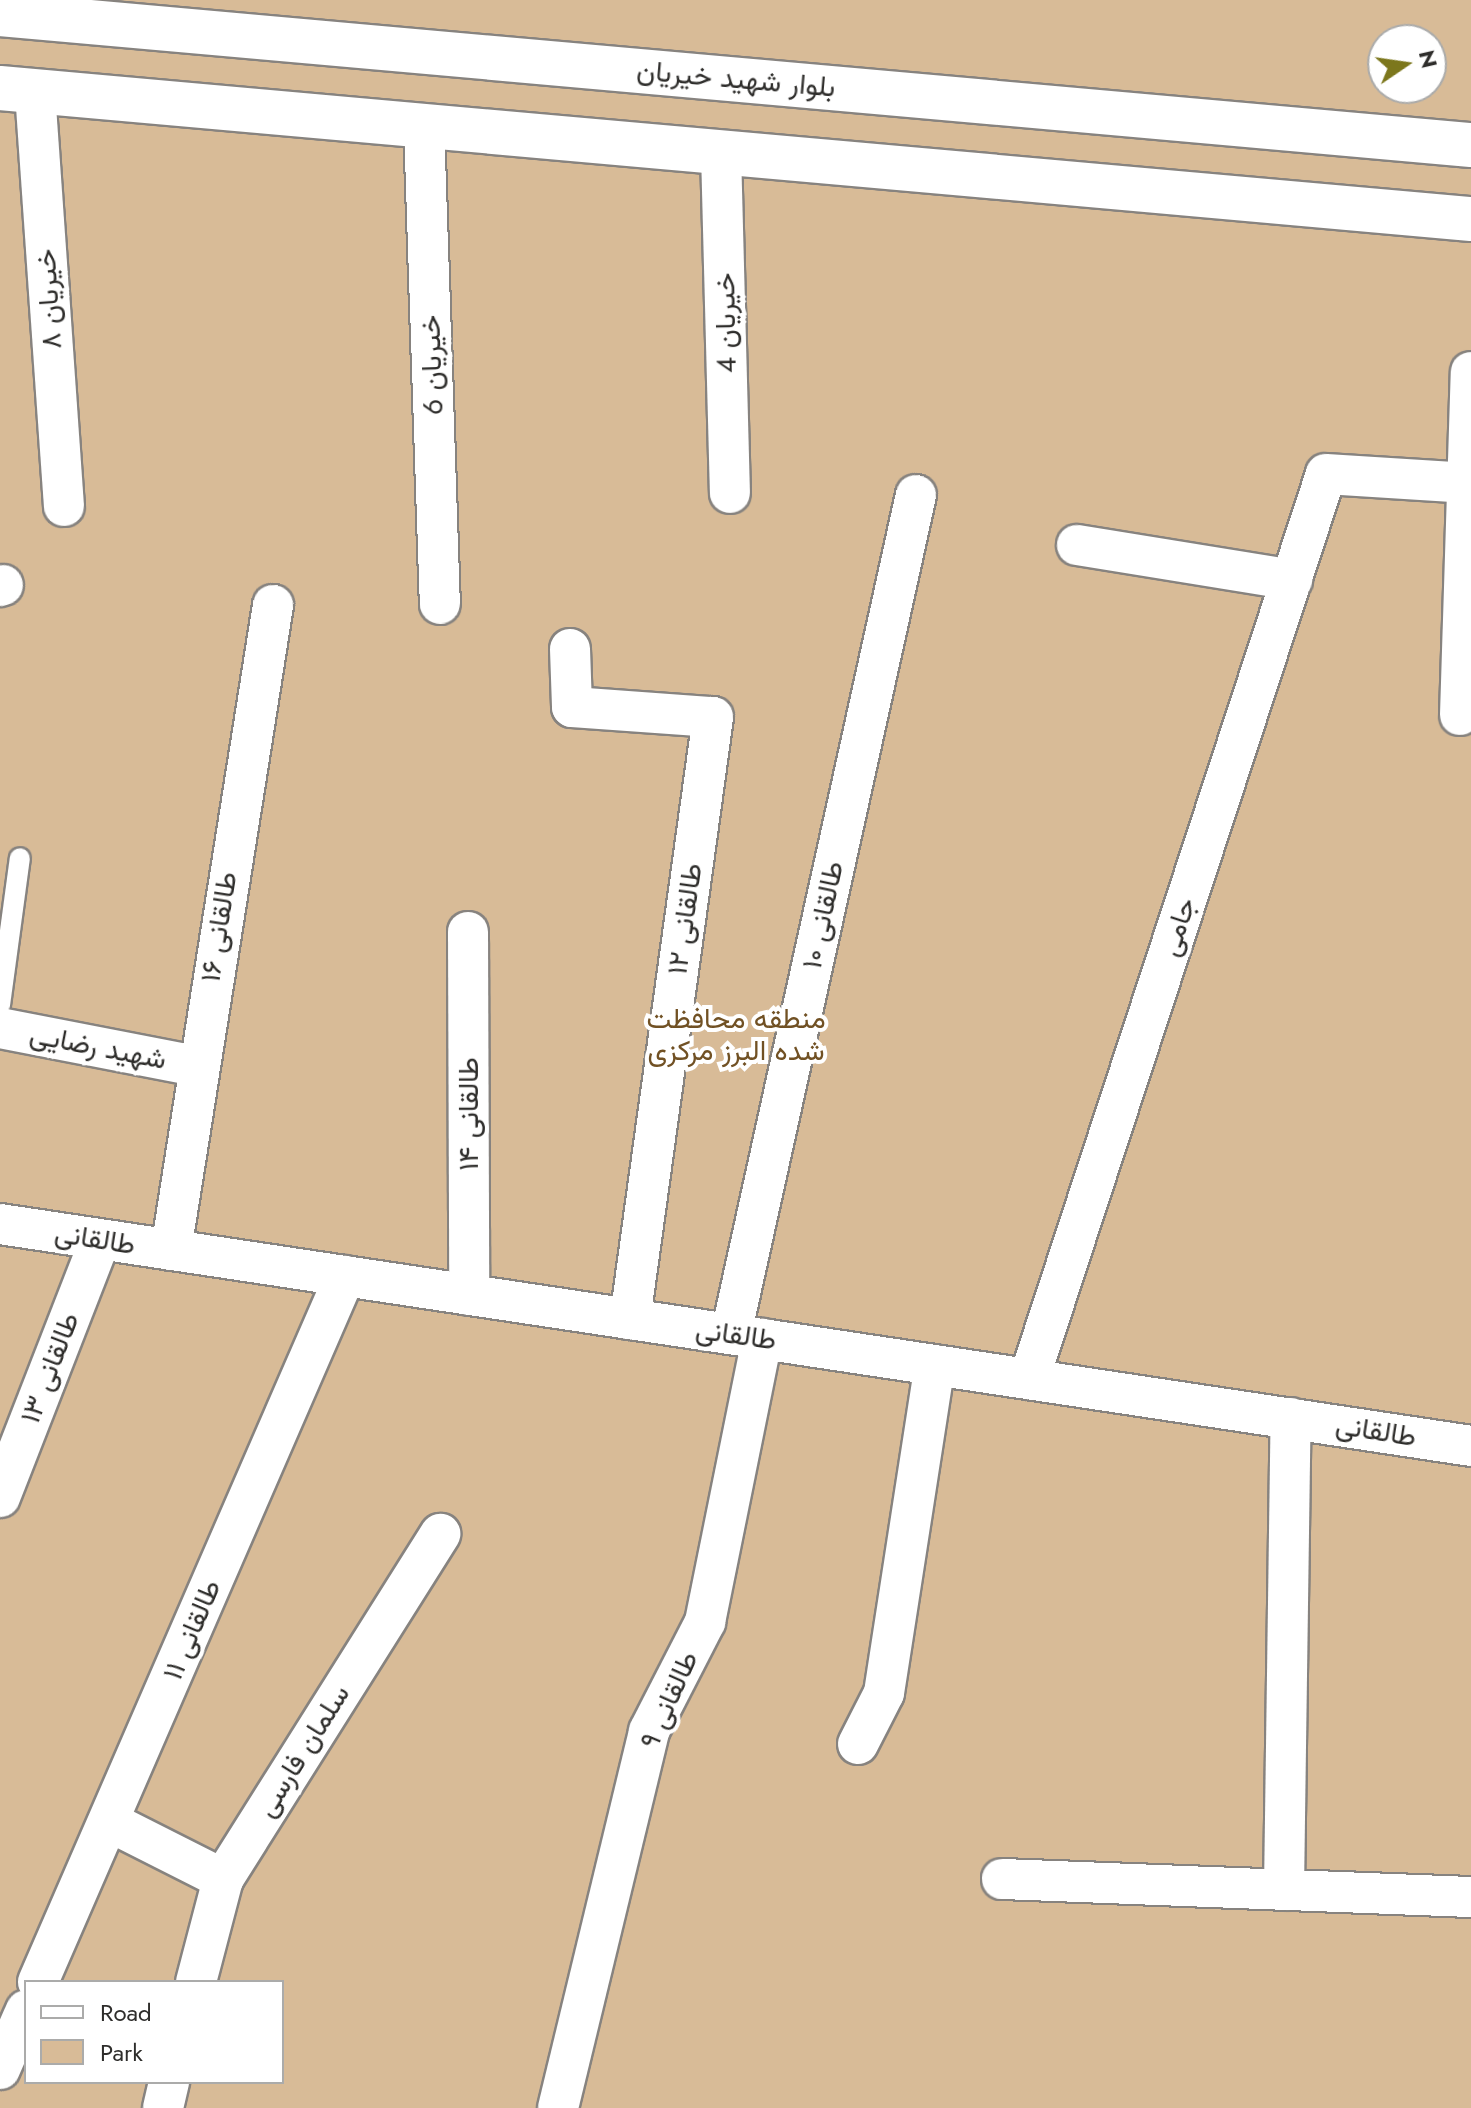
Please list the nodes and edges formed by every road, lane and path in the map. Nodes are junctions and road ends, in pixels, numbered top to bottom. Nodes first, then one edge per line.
1 (0, 14) edge
2 (17, 90) edge
3 (424, 126) junction
4 (1471, 145) edge
5 (721, 152) junction
6 (1471, 219) edge
7 (1471, 372) edge
8 (1469, 483) junction
9 (730, 493) dead end
10 (916, 495) dead end
11 (64, 506) dead end
12 (1077, 545) dead end
13 (1292, 580) junction
14 (440, 604) dead end
15 (273, 605) dead end
16 (570, 649) dead end
17 (1460, 715) dead end
18 (20, 858) dead end
19 (468, 932) dead end
20 (0, 1005) edge
21 (0, 1028) edge
22 (196, 1066) junction
23 (0, 1224) edge
24 (100, 1240) junction
25 (171, 1250) junction
26 (345, 1276) junction
27 (469, 1295) junction
28 (630, 1319) junction
29 (747, 1337) junction
30 (935, 1365) junction
31 (1029, 1379) junction
32 (1291, 1418) junction
33 (1471, 1446) edge
34 (0, 1497) edge
35 (440, 1534) dead end
36 (858, 1744) dead end
37 (110, 1822) junction
38 (223, 1879) junction
39 (1002, 1879) dead end
40 (1284, 1890) junction
41 (1471, 1897) edge
42 (39, 1980) edge
43 (197, 1980) edge
44 (24, 2015) edge
45 (0, 2069) edge
46 (169, 2084) edge
47 (163, 2108) edge
48 (558, 2108) edge

1 - 4 main road, بلوار شهید خیریان
2 - 3 main road
2 - 11 street, خیریان ۸
3 - 5 main road
3 - 14 street, خیریان 6
5 - 6 main road
5 - 9 street, خیریان 4
7 - 8 street
8 - 13 street, جامی
8 - 17 street
10 - 29 street, طالقانی ۱۰
12 - 13 street
13 - 31 street, جامی
15 - 22 street, طالقانی ۱۶
16 - 28 street, طالقانی ۱۲
18 - 20 lane
19 - 27 street, طالقانی ۱۴
21 - 22 street, شهید رضایی
22 - 25 street, طالقانی ۱۶
23 - 24 street, طالقانی
24 - 25 street, طالقانی
24 - 34 street, طالقانی ۱۳
25 - 26 street, طالقانی
26 - 27 street, طالقانی
26 - 37 street, طالقانی ۱۱
27 - 28 street, طالقانی
28 - 29 street, طالقانی
29 - 30 street, طالقانی
29 - 48 street, طالقانی ۹
30 - 31 street, طالقانی
30 - 36 street
31 - 32 street, طالقانی
32 - 33 street, طالقانی
32 - 40 street
35 - 38 street, سلمان فارسی
37 - 38 street
37 - 42 street, طالقانی ۱۱
38 - 43 street, سلمان فارسی
39 - 40 street
40 - 41 street
44 - 45 street
46 - 47 street

